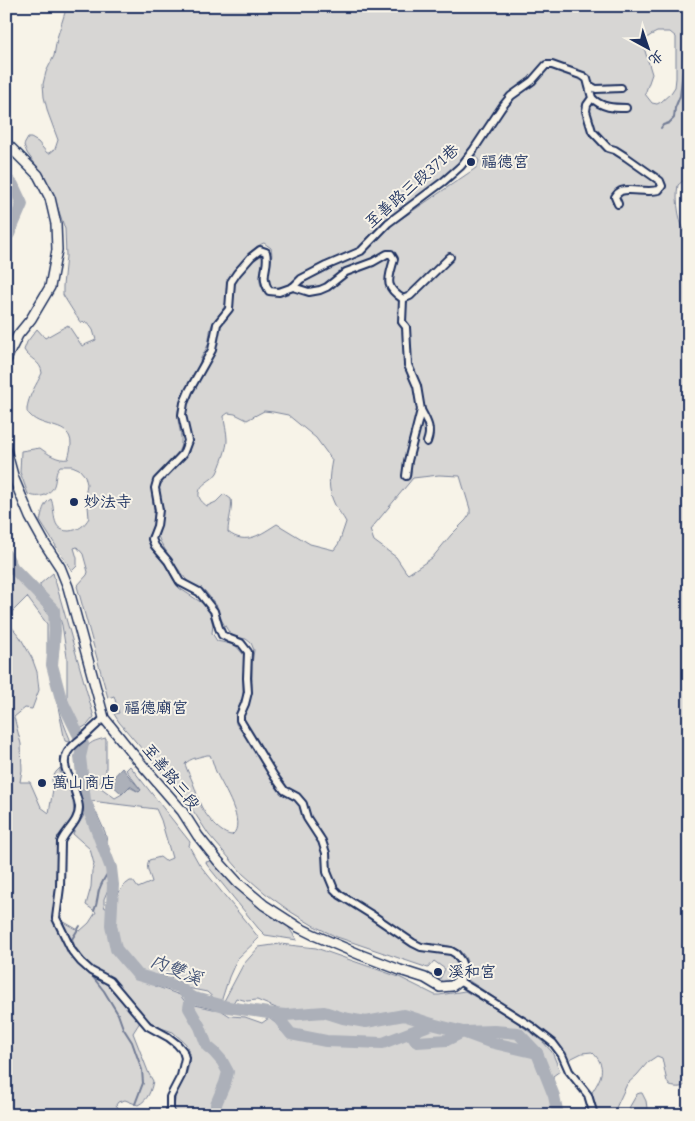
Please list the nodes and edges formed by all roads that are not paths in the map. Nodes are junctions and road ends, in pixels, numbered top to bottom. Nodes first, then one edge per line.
1 (589, 85) junction
2 (621, 88) dead end
3 (592, 98) junction
4 (626, 108) dead end
5 (6, 143) edge
6 (618, 204) dead end
7 (450, 257) dead end
8 (293, 287) junction
9 (403, 299) junction
10 (6, 361) edge
11 (421, 410) junction
12 (427, 442) dead end
13 (6, 450) edge
14 (406, 476) dead end
15 (104, 718) junction
16 (459, 981) junction
17 (170, 1115) edge
18 (594, 1115) edge

1 - 2 street
1 - 3 street
1 - 8 street, 至善路三段371巷
3 - 4 street
3 - 6 street
5 - 10 street
7 - 9 street
8 - 9 street
8 - 16 street, 至善路三段371巷
9 - 11 street
11 - 12 street
11 - 14 street
13 - 15 street, 至善路三段
15 - 16 street, 至善路三段
15 - 17 street
16 - 18 street

